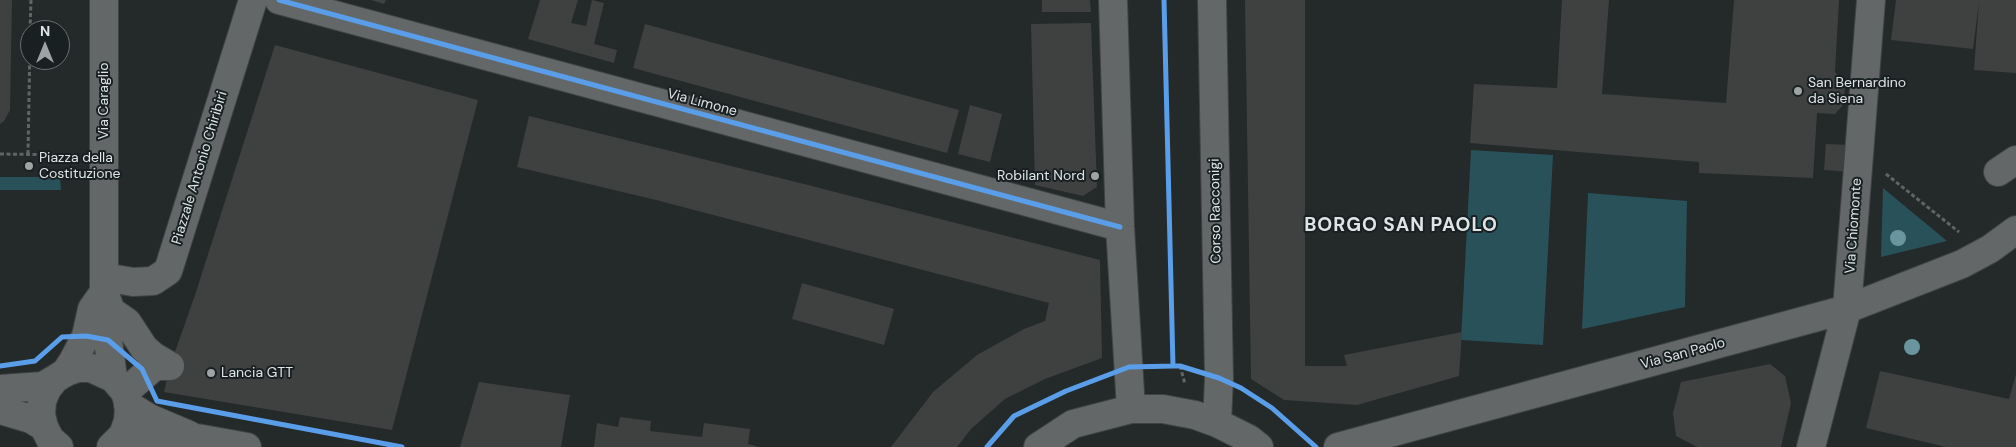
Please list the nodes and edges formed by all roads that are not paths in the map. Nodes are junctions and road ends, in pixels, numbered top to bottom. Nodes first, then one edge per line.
1 (104, 0) edge
2 (253, 0) edge
3 (279, 0) edge
4 (1113, 0) edge
5 (1212, 0) edge
6 (1871, 0) edge
7 (1120, 227) junction
8 (2016, 230) edge
9 (2003, 252) edge
10 (106, 293) junction
11 (1847, 309) junction
12 (60, 376) junction
13 (0, 389) edge
14 (122, 392) junction
15 (0, 410) edge
16 (1131, 410) junction
17 (1217, 422) junction
18 (51, 437) edge
19 (197, 438) junction
20 (115, 443) edge
21 (247, 447) edge
22 (1038, 447) edge
23 (1259, 447) edge
24 (1338, 447) edge
25 (1811, 447) edge

1 - 10 street, Via Caraglio
2 - 10 street, Piazzale Antonio Chiribiri
3 - 7 street, Via Limone
4 - 7 street
5 - 17 street, Corso Racconigi
6 - 11 street, Via Chiomonte
7 - 16 street
8 - 9 street, Via San Paolo
9 - 11 street, Via San Paolo
10 - 12 street
10 - 14 street, Via Caraglio
10 - 14 street
11 - 24 street, Via San Paolo
11 - 25 street, Via Chiomonte
12 - 13 street
12 - 14 street
12 - 18 street
14 - 19 street
14 - 20 street, Via Caraglio
15 - 18 street
16 - 17 street
16 - 22 street
17 - 23 street
19 - 20 street
19 - 21 street

